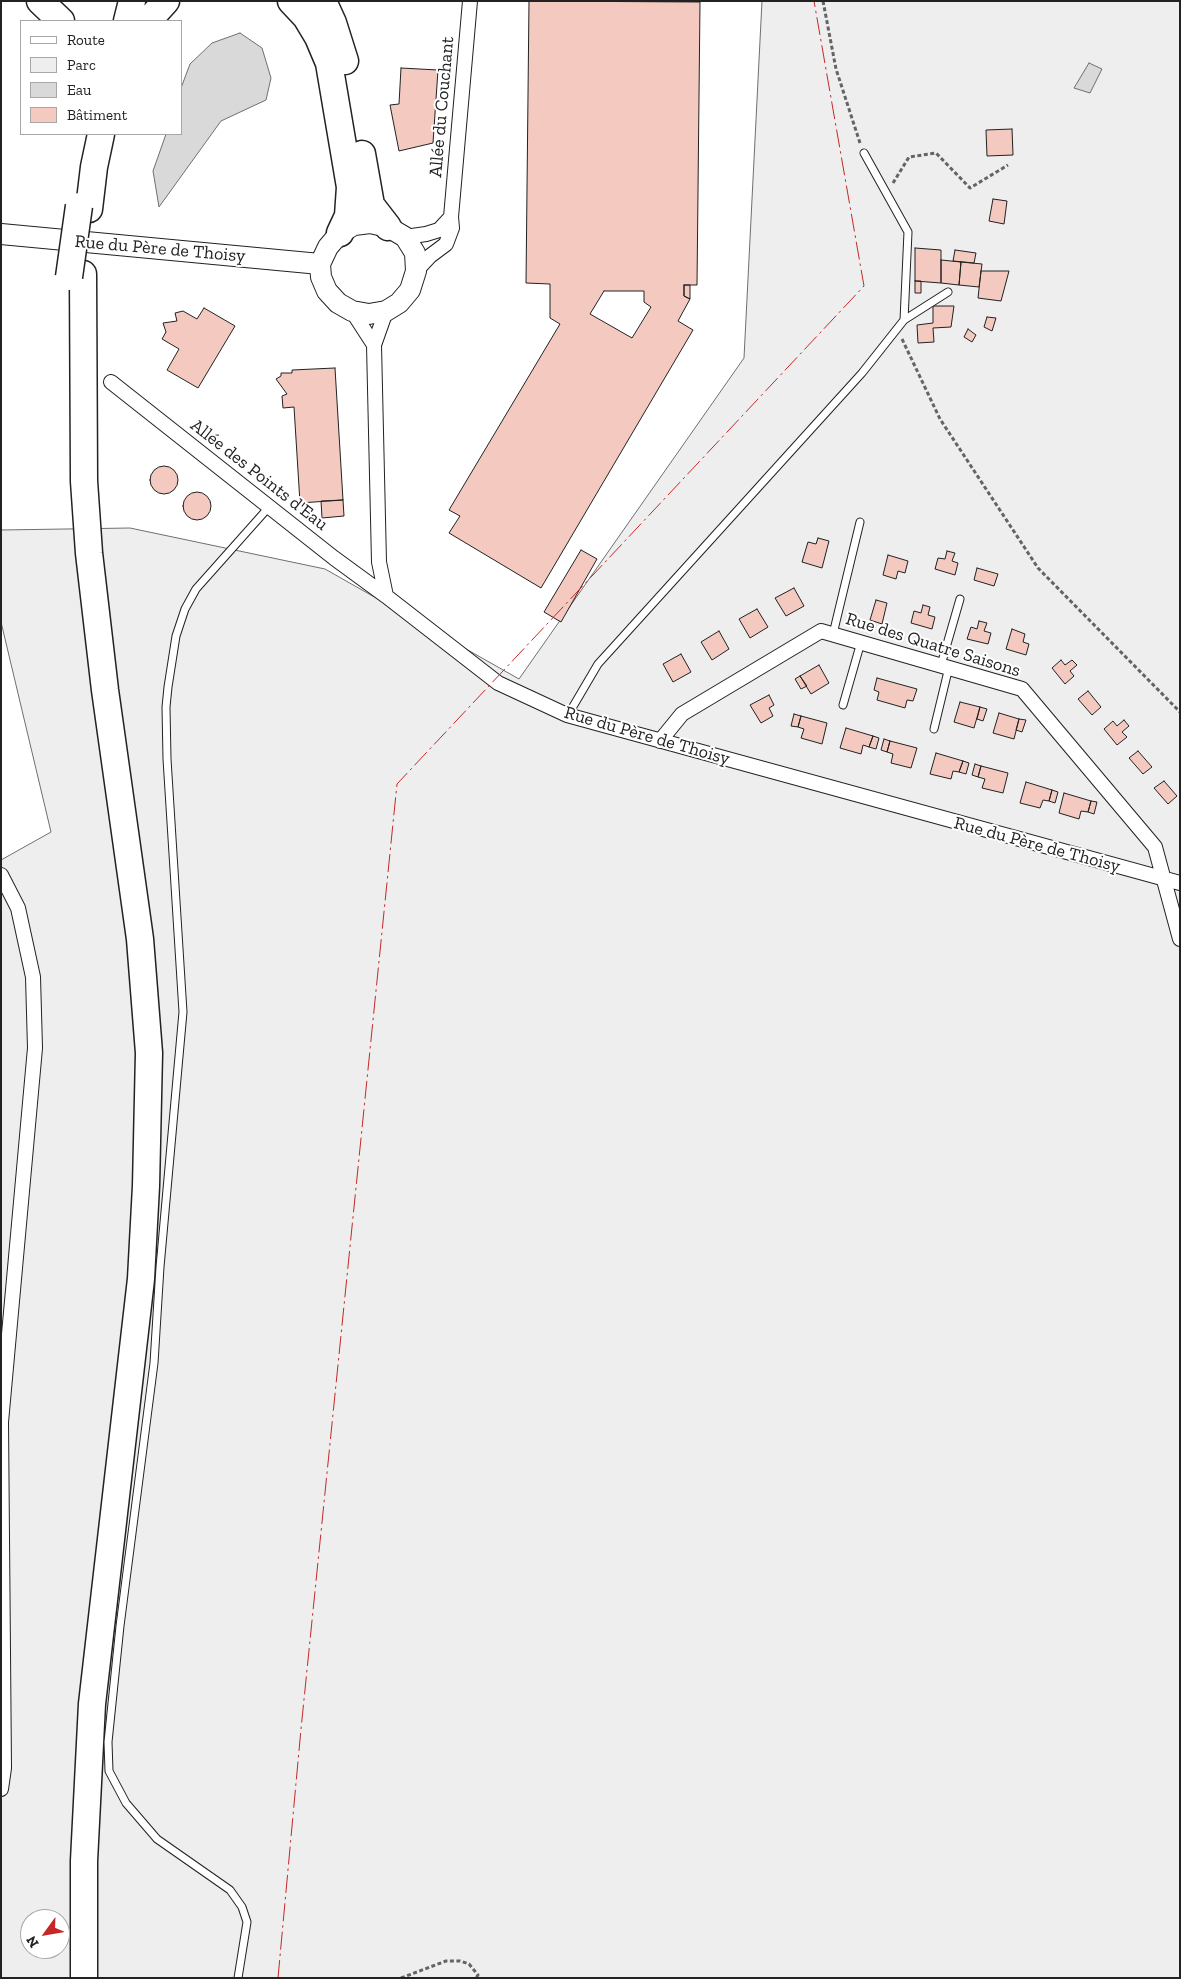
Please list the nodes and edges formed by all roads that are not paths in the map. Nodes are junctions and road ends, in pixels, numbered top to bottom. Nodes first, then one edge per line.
1 (40, 1) edge
2 (120, 1) edge
3 (132, 1) edge
4 (166, 1) edge
5 (291, 1) edge
6 (323, 1) edge
7 (470, 1) edge
8 (60, 20) edge
9 (116, 20) edge
10 (127, 20) edge
11 (149, 20) edge
12 (82, 135) edge
13 (93, 135) edge
14 (101, 135) edge
15 (105, 135) edge
16 (864, 153) road end
17 (94, 168) junction
18 (84, 207) junction
19 (451, 217) junction
20 (397, 232) junction
21 (340, 233) junction
22 (1, 234) edge
23 (320, 264) junction
24 (416, 271) junction
25 (76, 276) junction
26 (948, 292) dead end
27 (386, 311) junction
28 (352, 312) junction
29 (904, 320) junction
30 (374, 345) junction
31 (111, 382) dead end
32 (268, 506) junction
33 (860, 522) dead end
34 (386, 596) junction
35 (960, 599) dead end
36 (833, 634) junction
37 (862, 642) junction
38 (945, 666) junction
39 (843, 705) dead end
40 (567, 716) junction
41 (934, 729) dead end
42 (660, 741) junction
43 (1, 875) edge
44 (1165, 880) junction
45 (1180, 883) edge
46 (1180, 939) edge
47 (1, 1789) edge
48 (72, 1978) edge
49 (84, 1978) edge
50 (238, 1978) edge

1 - 8 highway
2 - 9 highway
3 - 10 highway
4 - 11 highway
5 - 21 highway
6 - 20 highway
7 - 19 street, Allée du Couchant
12 - 18 highway
13 - 18 highway
14 - 17 highway
15 - 17 highway
16 - 29 lane
17 - 18 highway
18 - 25 highway
19 - 20 street
19 - 24 street, Allée du Couchant
20 - 21 main road
20 - 24 main road
21 - 23 main road
22 - 23 main road, Rue du Père de Thoisy
23 - 28 main road
24 - 27 main road
25 - 48 highway
25 - 49 highway
26 - 29 lane
27 - 28 main road
27 - 30 street
28 - 30 street
29 - 40 lane
30 - 34 street
31 - 32 street, Allée des Points d'Eau
32 - 34 street, Allée des Points d'Eau
32 - 50 lane
33 - 36 lane
34 - 40 street, Rue du Père de Thoisy
35 - 38 lane
36 - 37 street, Rue des Quatre Saisons
36 - 42 street, Rue des Quatre Saisons
37 - 38 street, Rue des Quatre Saisons
37 - 39 lane
38 - 41 lane
38 - 44 street, Rue des Quatre Saisons
40 - 42 street, Rue du Père de Thoisy
42 - 44 street, Rue du Père de Thoisy
43 - 47 street
44 - 45 street, Rue du Père de Thoisy
44 - 46 street, Rue des Quatre Saisons

